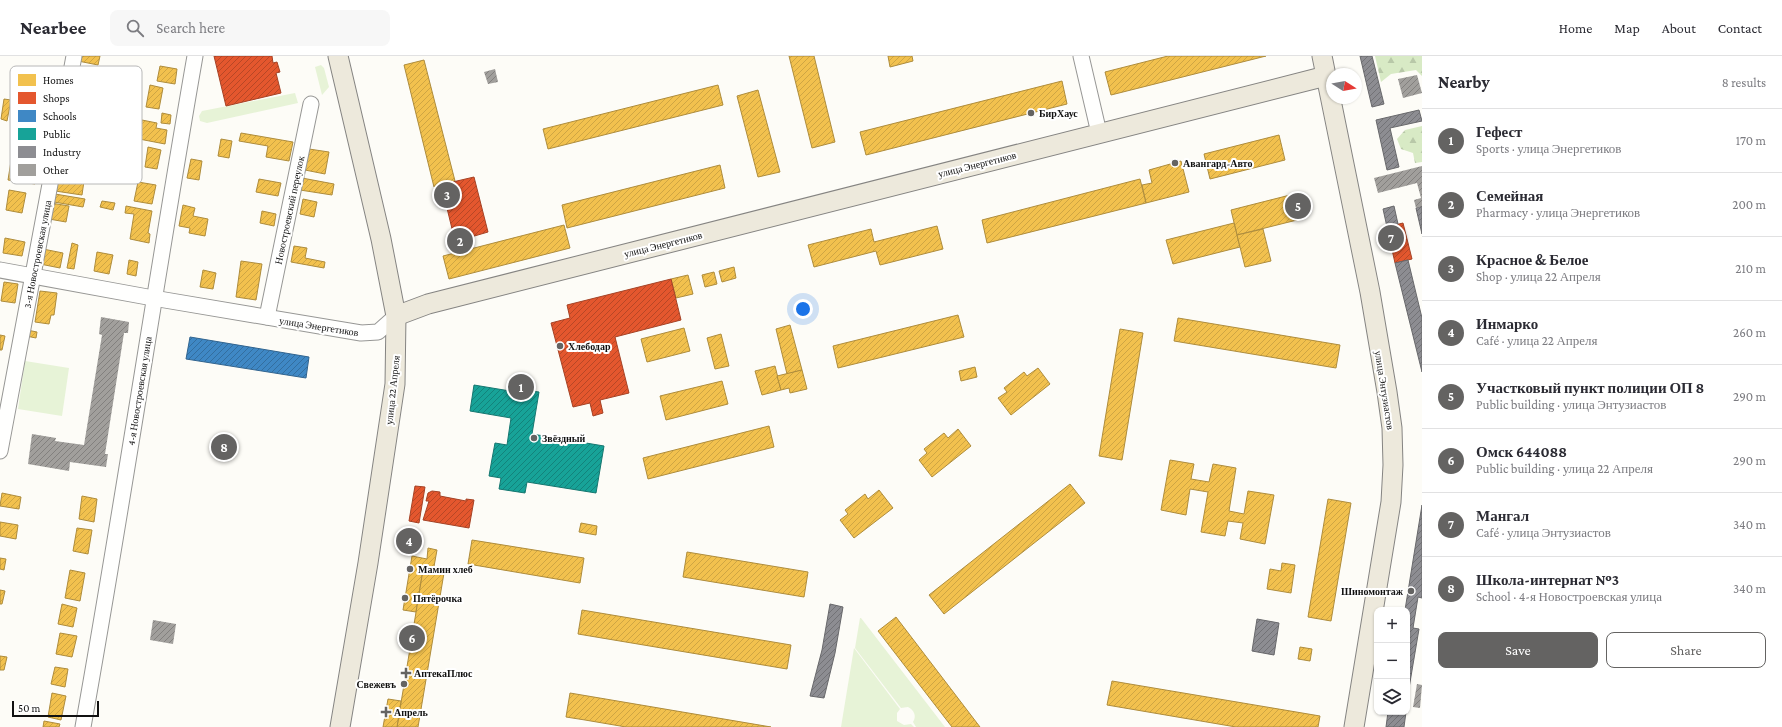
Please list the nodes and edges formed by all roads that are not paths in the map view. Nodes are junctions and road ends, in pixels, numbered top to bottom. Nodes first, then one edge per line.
1 (74, 56) edge
2 (195, 56) edge
3 (338, 56) edge
4 (1081, 56) edge
5 (1322, 56) edge
6 (72, 66) edge
7 (1326, 76) joint
8 (311, 104) dead end
9 (1332, 104) edge
10 (1099, 133) junction
11 (51, 184) edge
12 (0, 270) edge
13 (34, 276) junction
14 (153, 298) junction
15 (396, 316) junction
16 (267, 317) junction
17 (0, 451) edge
18 (83, 727) edge
19 (340, 727) edge
20 (1354, 727) edge

1 - 6 street, 3-я Новостроевская улица
2 - 14 street, 4-я Новостроевская улица
3 - 15 main road, улица 22 Апреля
4 - 10 street
5 - 7 main road, улица Энтузиастов
7 - 10 main road, улица Энергетиков
8 - 16 street, Новостроевский переулок
9 - 20 main road, улица Энтузиастов
10 - 15 main road, улица Энергетиков
11 - 13 street, 3-я Новостроевская улица
12 - 13 street, улица Энергетиков
13 - 14 street, улица Энергетиков
13 - 17 street, 3-я Новостроевская улица
14 - 16 street, улица Энергетиков
14 - 18 street, 4-я Новостроевская улица
15 - 16 street, улица Энергетиков
15 - 19 main road, улица 22 Апреля

